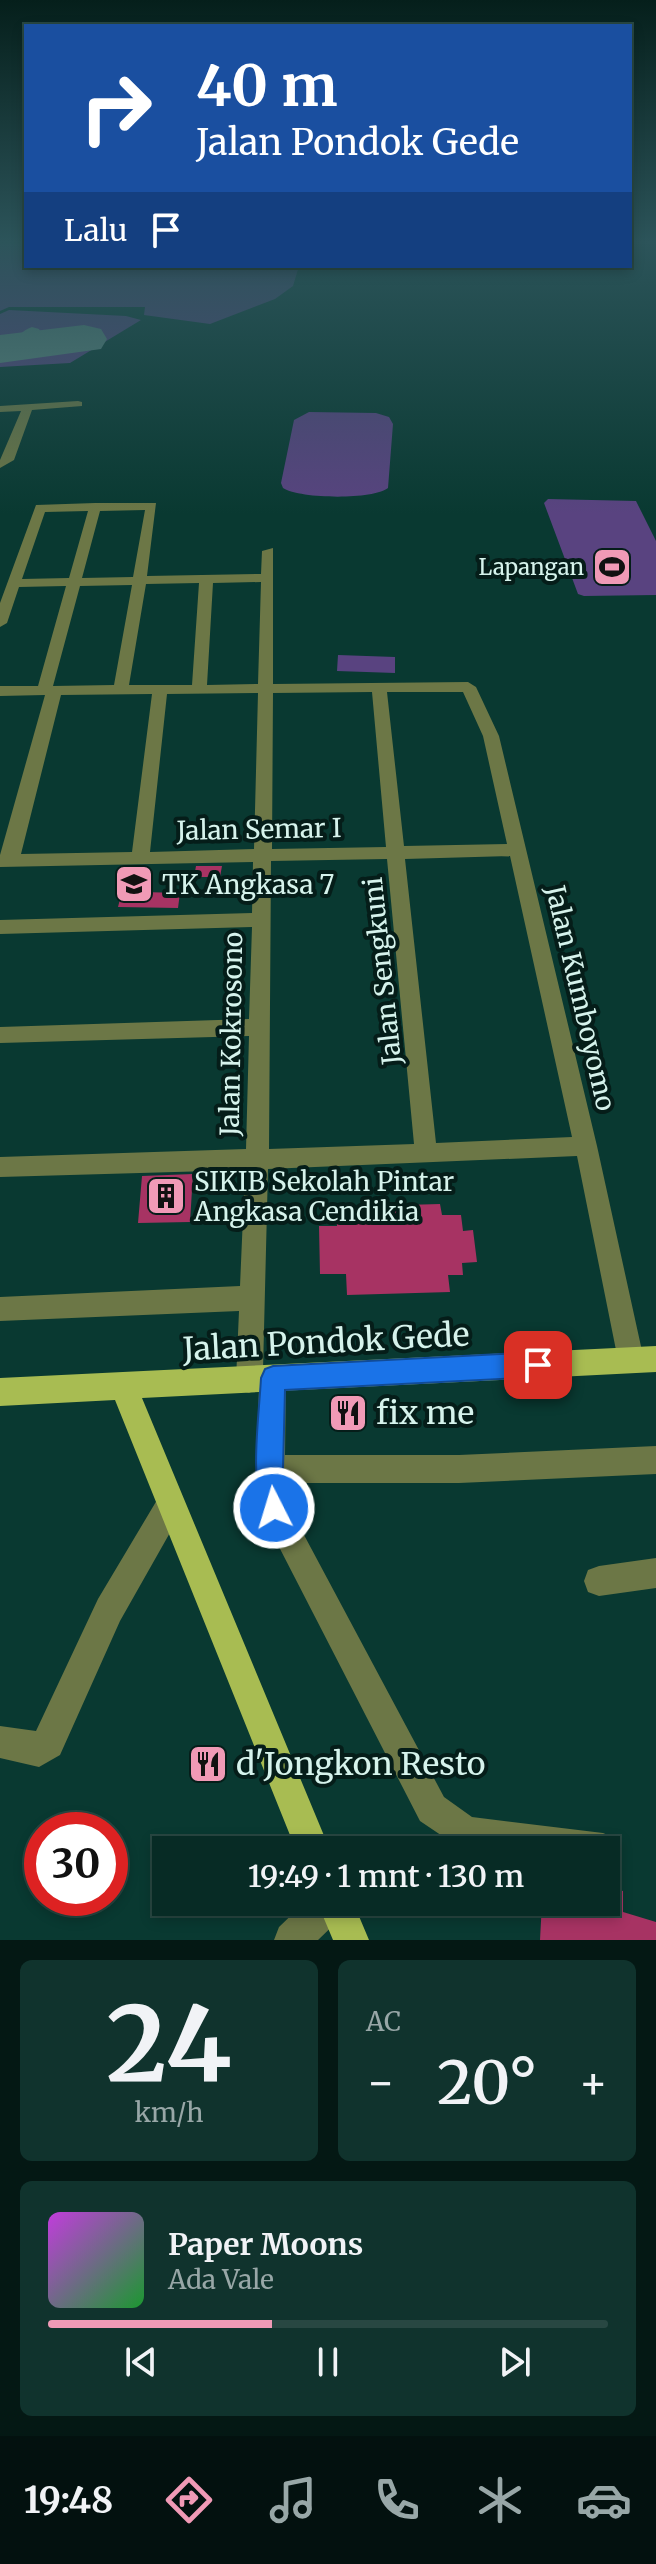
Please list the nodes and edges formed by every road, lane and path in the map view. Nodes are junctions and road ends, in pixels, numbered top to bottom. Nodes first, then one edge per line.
1 (78, 404) dead end
2 (27, 408) junction
3 (0, 409) edge
4 (0, 465) edge
5 (95, 507) junction
6 (268, 551) dead end
7 (267, 578) junction
8 (206, 580) junction
9 (140, 581) junction
10 (13, 583) junction
11 (74, 583) junction
12 (0, 623) edge
13 (199, 687) junction
14 (160, 688) junction
15 (379, 688) junction
16 (267, 689) junction
17 (121, 690) junction
18 (0, 691) edge
19 (49, 691) junction
20 (518, 850) junction
21 (396, 852) junction
22 (263, 855) junction
23 (140, 858) junction
24 (5, 860) edge
25 (261, 920) junction
26 (0, 927) edge
27 (258, 1027) junction
28 (0, 1035) edge
29 (586, 1146) junction
30 (426, 1154) junction
31 (257, 1159) junction
32 (1, 1173) edge
33 (252, 1298) junction
34 (0, 1309) edge
35 (643, 1359) edge
36 (261, 1379) junction
37 (0, 1392) edge
38 (135, 1393) junction
39 (656, 1460) edge
40 (270, 1469) junction
41 (170, 1505) junction
42 (656, 1573) edge
43 (599, 1581) dead end
44 (0, 1742) edge
45 (307, 1836) edge
46 (483, 1836) edge
47 (318, 1916) edge
48 (340, 1916) edge
49 (292, 1940) edge
50 (351, 1940) edge

1 - 2 street
2 - 3 street
2 - 4 street
5 - 9 street
5 - 10 street
5 - 11 street
6 - 7 street, Jalan Kokrosono
7 - 8 street
7 - 16 street, Jalan Kokrosono
8 - 9 street
8 - 13 street
9 - 11 street
9 - 17 street
10 - 11 street
10 - 12 street
11 - 19 street
13 - 14 street
13 - 16 street
14 - 17 street
14 - 23 street
15 - 16 street
15 - 20 street, Jalan Kumboyomo
15 - 21 street, Jalan Sengkuni
16 - 22 street, Jalan Kokrosono
17 - 19 street
18 - 19 street
19 - 24 street
20 - 21 street, Jalan Semar I
20 - 29 street, Jalan Kumboyomo
21 - 22 street, Jalan Semar I
21 - 30 street, Jalan Sengkuni
22 - 23 street, Jalan Semar I
22 - 25 street, Jalan Kokrosono
23 - 24 street, Jalan Semar I
25 - 26 street
25 - 27 street, Jalan Kokrosono
27 - 28 street
27 - 31 street, Jalan Kokrosono
29 - 30 street, Jalan Kumboyomo
29 - 35 street
30 - 31 street, Jalan Kumboyomo
31 - 32 street, Jalan Kumboyomo
31 - 33 street, Jalan Kokrosono
33 - 34 street
33 - 36 street, Jalan Kokrosono
35 - 36 main road, Jalan Pondok Gede
36 - 38 main road, Jalan Pondok Gede
36 - 40 street, Jalan Kokrosono
37 - 38 main road, Jalan Pondok Gede
38 - 41 main road
39 - 40 street
40 - 46 street, Jalan Kokrosono
41 - 44 street
41 - 45 main road
42 - 43 street
47 - 49 street
48 - 50 main road

